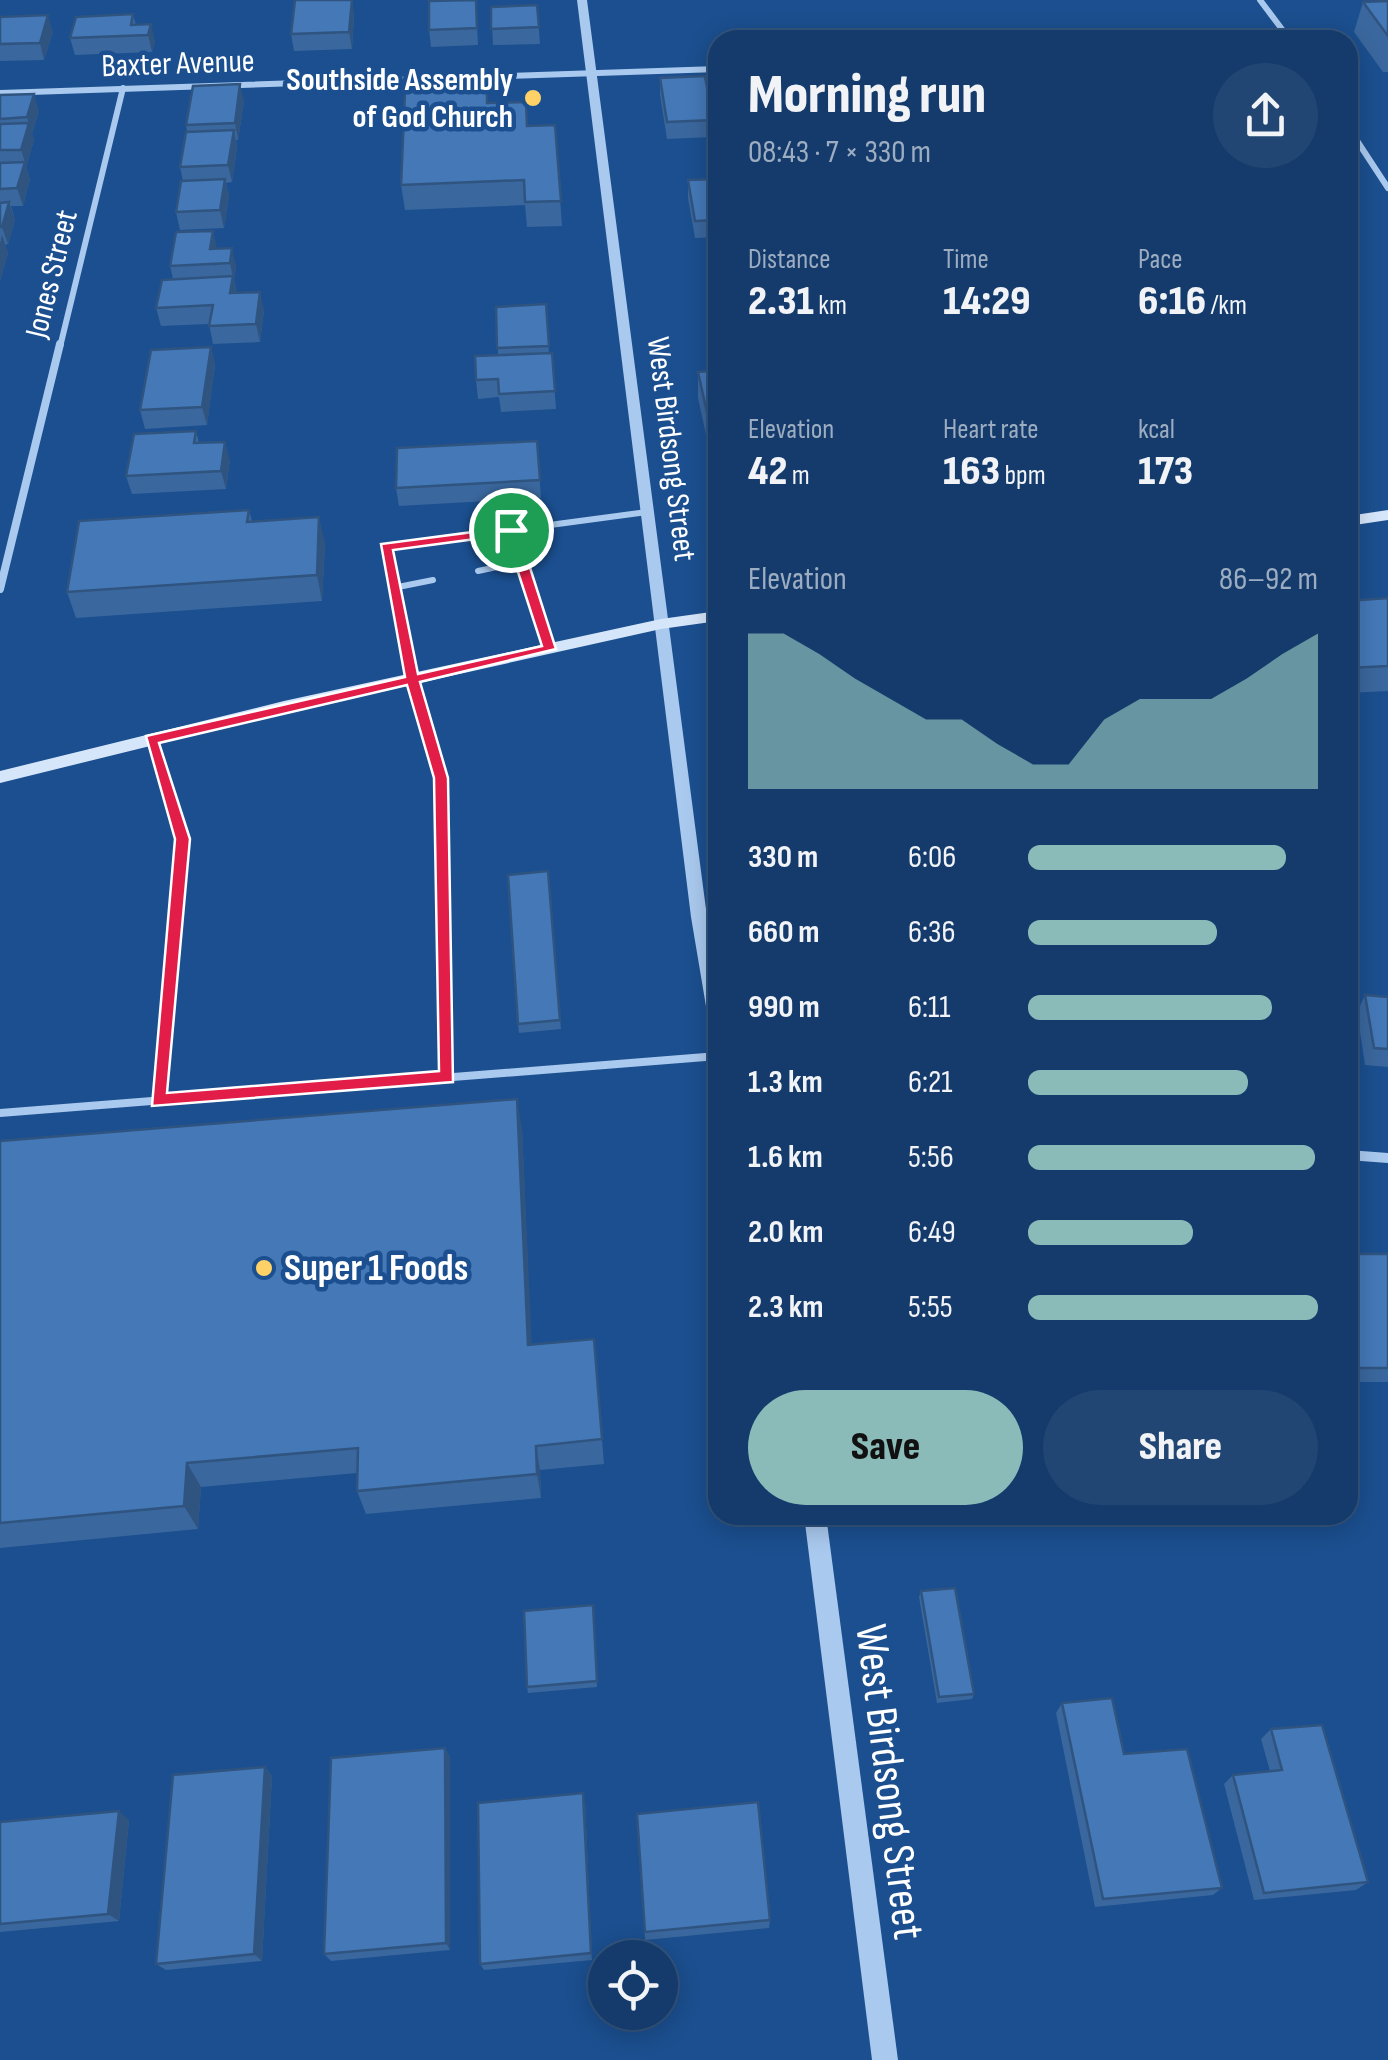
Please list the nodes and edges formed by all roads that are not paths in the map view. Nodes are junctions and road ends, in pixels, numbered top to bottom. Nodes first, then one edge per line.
1 (582, 0) edge
2 (1260, 0) edge
3 (1282, 30) edge
4 (708, 69) edge
5 (590, 73) junction
6 (123, 88) junction
7 (0, 93) edge
8 (1358, 142) edge
9 (1388, 188) edge
10 (647, 512) junction
11 (1388, 514) edge
12 (1358, 519) edge
13 (511, 530) junction
14 (522, 562) junction
15 (478, 571) dead end
16 (432, 580) dead end
17 (0, 588) edge
18 (393, 588) junction
19 (708, 617) edge
20 (661, 624) junction
21 (550, 649) junction
22 (412, 680) junction
23 (151, 740) junction
24 (0, 778) edge
25 (708, 968) edge
26 (708, 1057) edge
27 (447, 1077) junction
28 (158, 1101) junction
29 (0, 1113) edge
30 (1358, 1156) edge
31 (1388, 1158) edge
32 (816, 1525) edge
33 (885, 2060) edge

1 - 5 street, West Birdsong Street
2 - 3 street
4 - 5 street, Baxter Avenue
5 - 6 street, Baxter Avenue
5 - 10 street, West Birdsong Street
6 - 7 street, Baxter Avenue
6 - 17 street, Jones Street
8 - 9 street
10 - 13 lane
10 - 20 street, West Birdsong Street
11 - 12 main road
13 - 14 lane
13 - 18 lane
14 - 15 lane
14 - 21 lane
16 - 18 lane
18 - 22 lane
19 - 20 main road
20 - 21 main road
20 - 25 street, West Birdsong Street
21 - 22 main road
22 - 23 main road
22 - 27 lane
23 - 24 main road
23 - 28 lane
26 - 27 lane
27 - 28 lane
28 - 29 lane
30 - 31 street
32 - 33 street, West Birdsong Street

